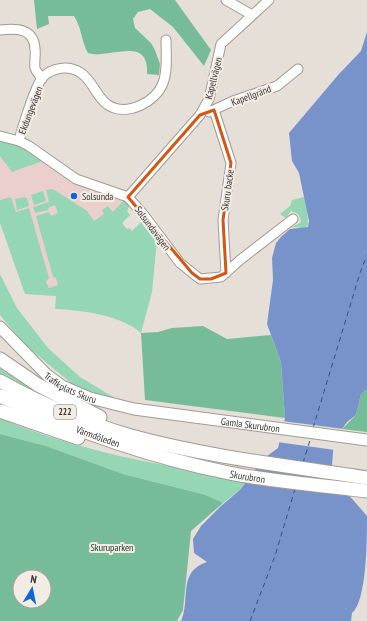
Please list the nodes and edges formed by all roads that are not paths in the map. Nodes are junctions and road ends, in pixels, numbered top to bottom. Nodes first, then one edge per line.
1 (226, 0) edge
2 (269, 0) edge
3 (252, 16) junction
4 (0, 30) edge
5 (166, 40) dead end
6 (298, 69) dead end
7 (42, 78) junction
8 (214, 110) junction
9 (200, 115) junction
10 (0, 136) edge
11 (18, 141) junction
12 (128, 198) junction
13 (293, 219) dead end
14 (226, 273) junction
15 (0, 320) edge
16 (0, 327) edge
17 (18, 346) junction
18 (0, 359) edge
19 (0, 381) edge
20 (0, 396) edge
21 (134, 409) joint
22 (0, 411) edge
23 (367, 440) edge
24 (132, 442) junction
25 (367, 478) edge
26 (367, 491) edge

1 - 3 street
2 - 3 street, Kapellvägen
3 - 9 street, Kapellvägen
4 - 7 street, Ekdungevägen
5 - 7 street, Ekdungevägen
6 - 8 street, Kapellgränd
7 - 11 street, Ekdungevägen
8 - 9 street, Kapellgränd
8 - 14 street, Skuru backe
9 - 12 street, Kapellvägen
10 - 11 street, Solsundavägen
11 - 12 street, Solsundavägen
12 - 14 street, Solsundavägen
13 - 14 street, Solsundavägen
15 - 17 main road, Trafikplats Skuru
16 - 17 main road, Trafikplats Skuru
17 - 21 main road, Trafikplats Skuru
18 - 24 highway
19 - 24 highway, Värmdöleden / 222
20 - 24 highway, Värmdöleden / 222
21 - 23 main road, Gamla Skurubron
22 - 24 highway
24 - 25 highway, Skurubron / 222
24 - 26 highway, Skurubron

